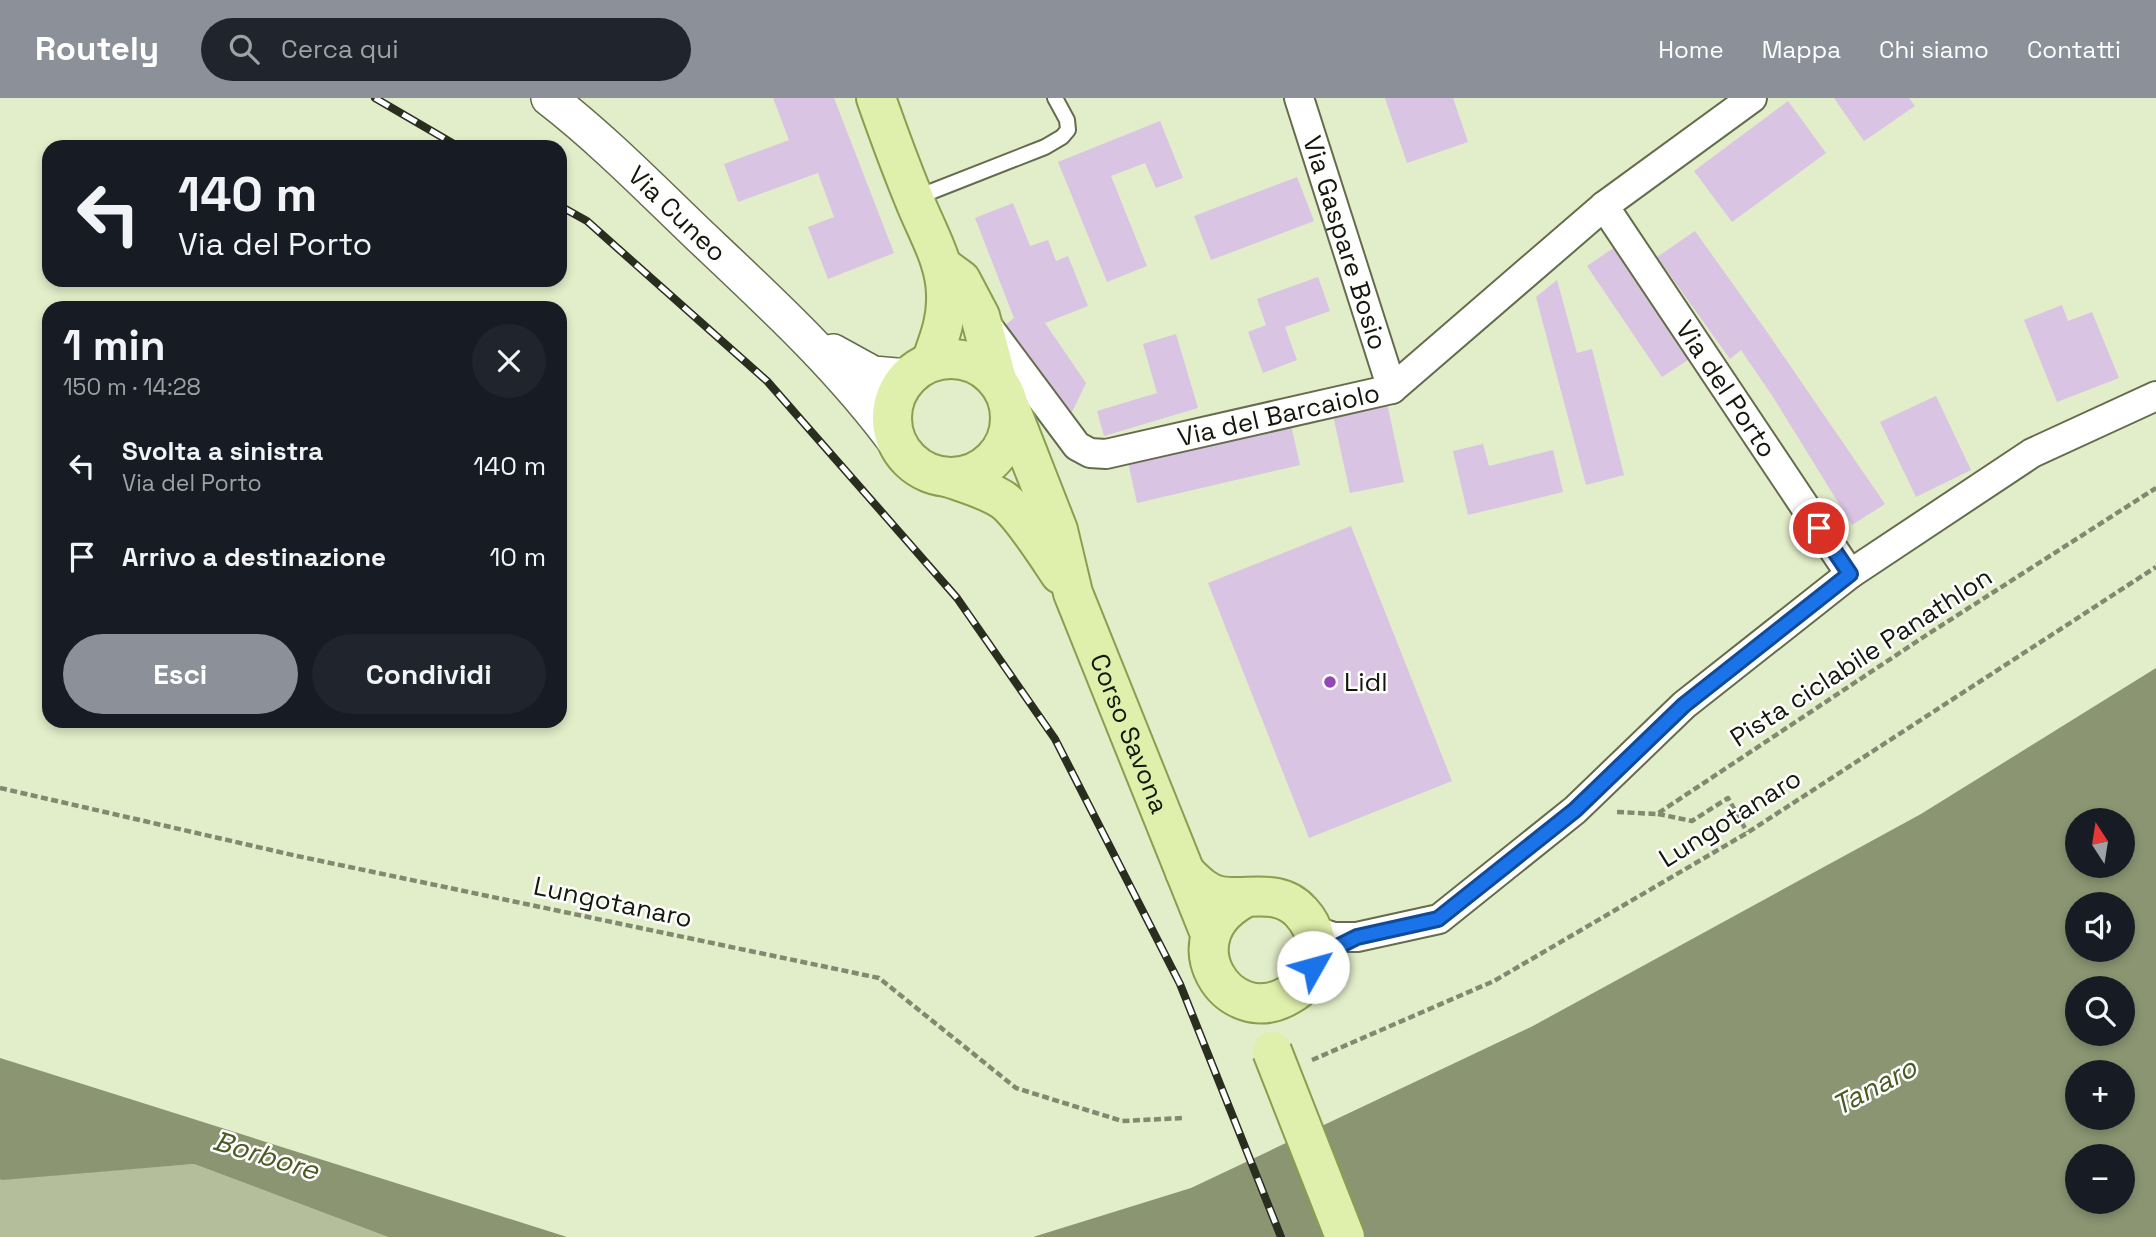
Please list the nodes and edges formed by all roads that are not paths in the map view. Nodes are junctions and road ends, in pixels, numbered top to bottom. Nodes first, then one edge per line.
1 (549, 98) edge
2 (876, 98) edge
3 (1055, 98) edge
4 (1298, 98) edge
5 (1752, 98) edge
6 (914, 198) junction
7 (1604, 205) junction
8 (943, 266) junction
9 (980, 316) junction
10 (803, 334) junction
11 (920, 370) junction
12 (1392, 389) junction
13 (1004, 395) junction
14 (2156, 396) edge
15 (900, 448) junction
16 (947, 477) junction
17 (1850, 574) junction
18 (1073, 593) junction
19 (1185, 872) junction
20 (1247, 897) junction
21 (1210, 934) junction
22 (1305, 964) junction
23 (1231, 993) junction
24 (1287, 1057) junction
25 (1345, 1237) edge

1 - 10 street, Via Cuneo
2 - 6 main road, Corso Savona
3 - 6 lane
4 - 12 street, Via Gaspare Bosio
5 - 7 street, Via del Barcaiolo
6 - 8 main road, Corso Savona
7 - 12 street, Via del Barcaiolo
7 - 17 street, Via del Porto
8 - 9 main road, Corso Savona
8 - 11 main road, Corso Savona
9 - 12 street, Via del Barcaiolo
9 - 13 main road, Corso Savona
10 - 11 street, Via Cuneo
10 - 15 street, Via Cuneo
11 - 13 main road
11 - 15 main road, Corso Savona
13 - 16 main road, Corso Savona
13 - 18 main road, Corso Savona
14 - 17 street
15 - 16 main road, Corso Savona
16 - 18 main road, Corso Savona
17 - 22 street
18 - 19 main road, Corso Savona
19 - 20 main road
19 - 21 main road, Corso Savona
20 - 21 main road
20 - 22 main road
21 - 23 main road, Corso Savona
22 - 23 main road
22 - 24 main road
23 - 24 main road, Corso Savona
24 - 25 main road, Corso Savona, bridge

